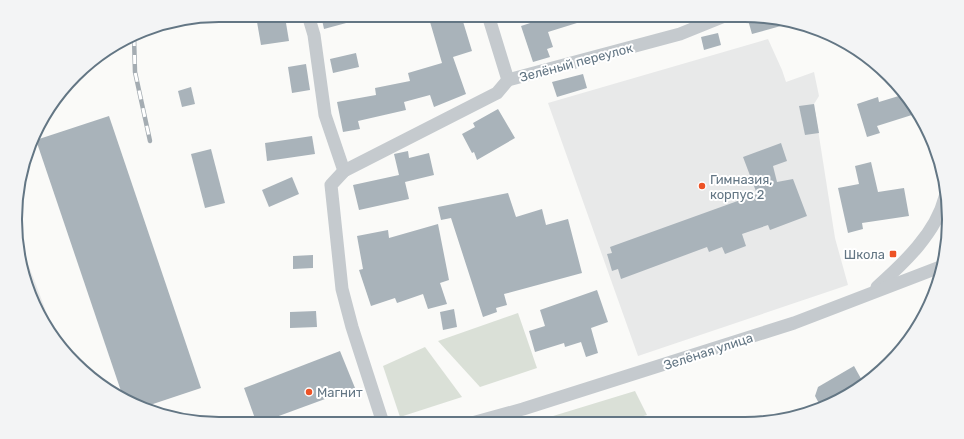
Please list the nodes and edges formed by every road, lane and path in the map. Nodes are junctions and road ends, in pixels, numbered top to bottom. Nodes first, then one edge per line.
1 (310, 22) edge
2 (490, 22) edge
3 (710, 22) edge
4 (508, 80) junction
5 (344, 171) junction
6 (942, 205) edge
7 (936, 269) edge
8 (871, 292) junction
9 (380, 417) edge
10 (514, 417) edge

1 - 5 street
2 - 4 street
3 - 4 street, Зелёный переулок
4 - 5 street, Зелёный переулок
5 - 9 street, Зелёный переулок
6 - 8 street
7 - 8 street, Зелёная улица
8 - 10 street, Зелёная улица

